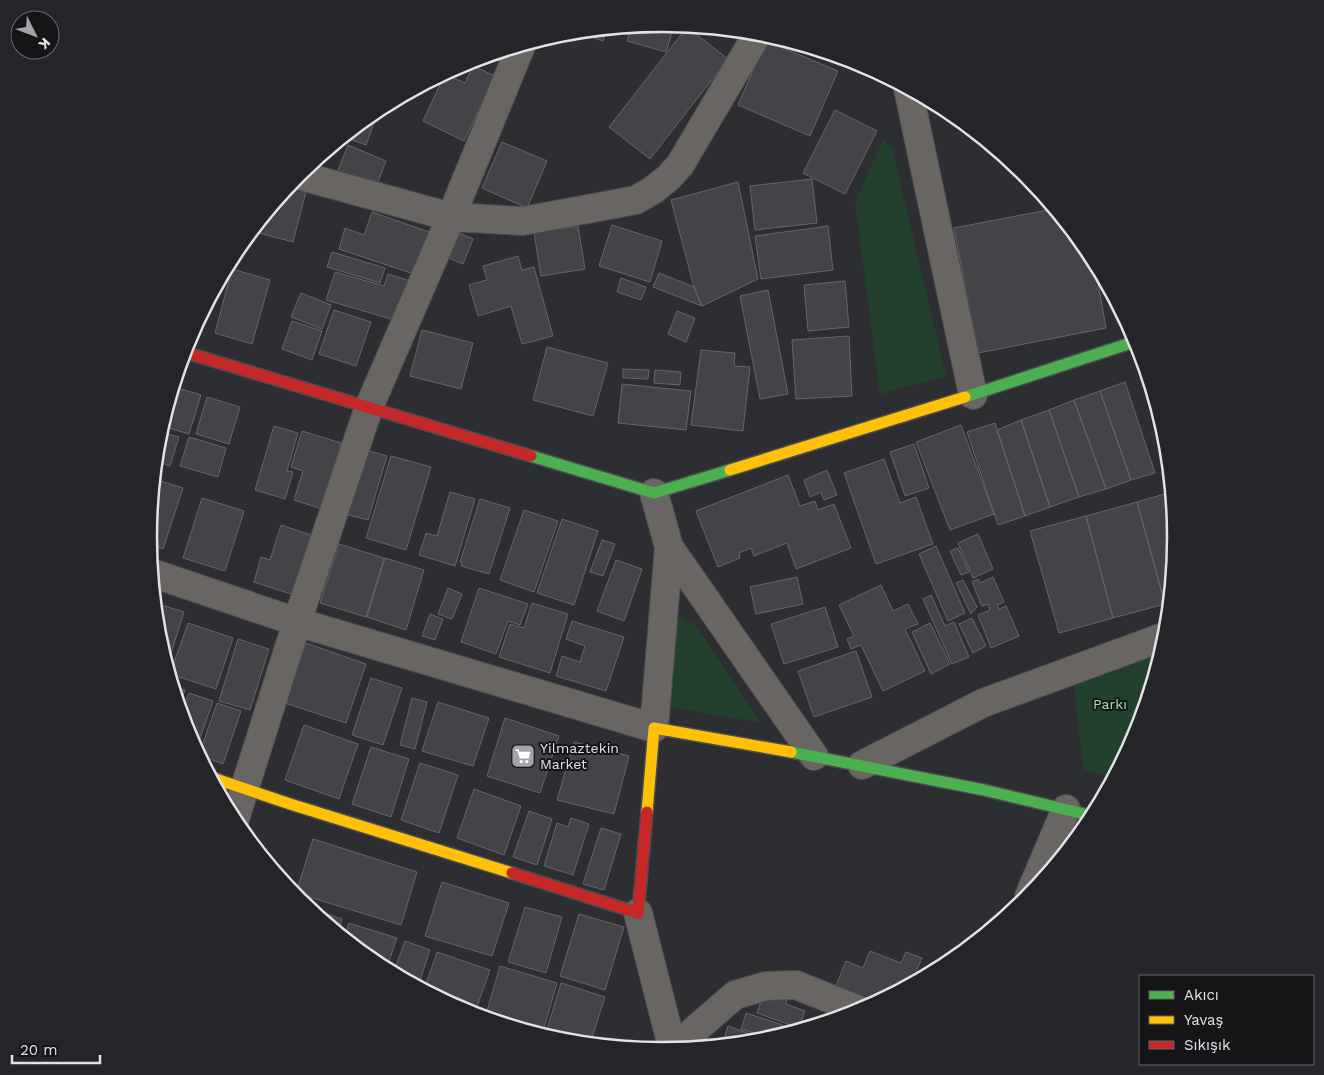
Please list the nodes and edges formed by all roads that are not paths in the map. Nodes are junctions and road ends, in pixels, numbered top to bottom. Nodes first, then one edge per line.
1 (753, 41) edge
2 (518, 54) edge
3 (910, 97) edge
4 (308, 178) edge
5 (452, 217) junction
6 (1129, 344) edge
7 (191, 354) edge
8 (973, 395) junction
9 (369, 407) junction
10 (654, 492) junction
11 (669, 548) junction
12 (158, 575) edge
13 (297, 622) junction
14 (1156, 640) edge
15 (654, 728) junction
16 (814, 756) junction
17 (862, 765) junction
18 (219, 780) edge
19 (244, 787) junction
20 (1066, 809) junction
21 (237, 810) edge
22 (1085, 814) edge
23 (1038, 874) edge
24 (638, 913) junction
25 (849, 1006) edge
26 (682, 1041) edge
27 (671, 1042) edge

1 - 5 street
2 - 5 street
3 - 8 street
4 - 5 street
5 - 9 street
6 - 8 street
7 - 9 street
8 - 10 street
9 - 10 street
9 - 13 street
10 - 11 street
11 - 15 street
11 - 16 street
12 - 13 street
13 - 15 street
13 - 19 street
14 - 17 street
15 - 16 street
15 - 24 street
16 - 17 street
17 - 20 street
18 - 19 street
19 - 21 street
19 - 24 street
20 - 22 street
20 - 23 street
24 - 27 street
25 - 26 street

